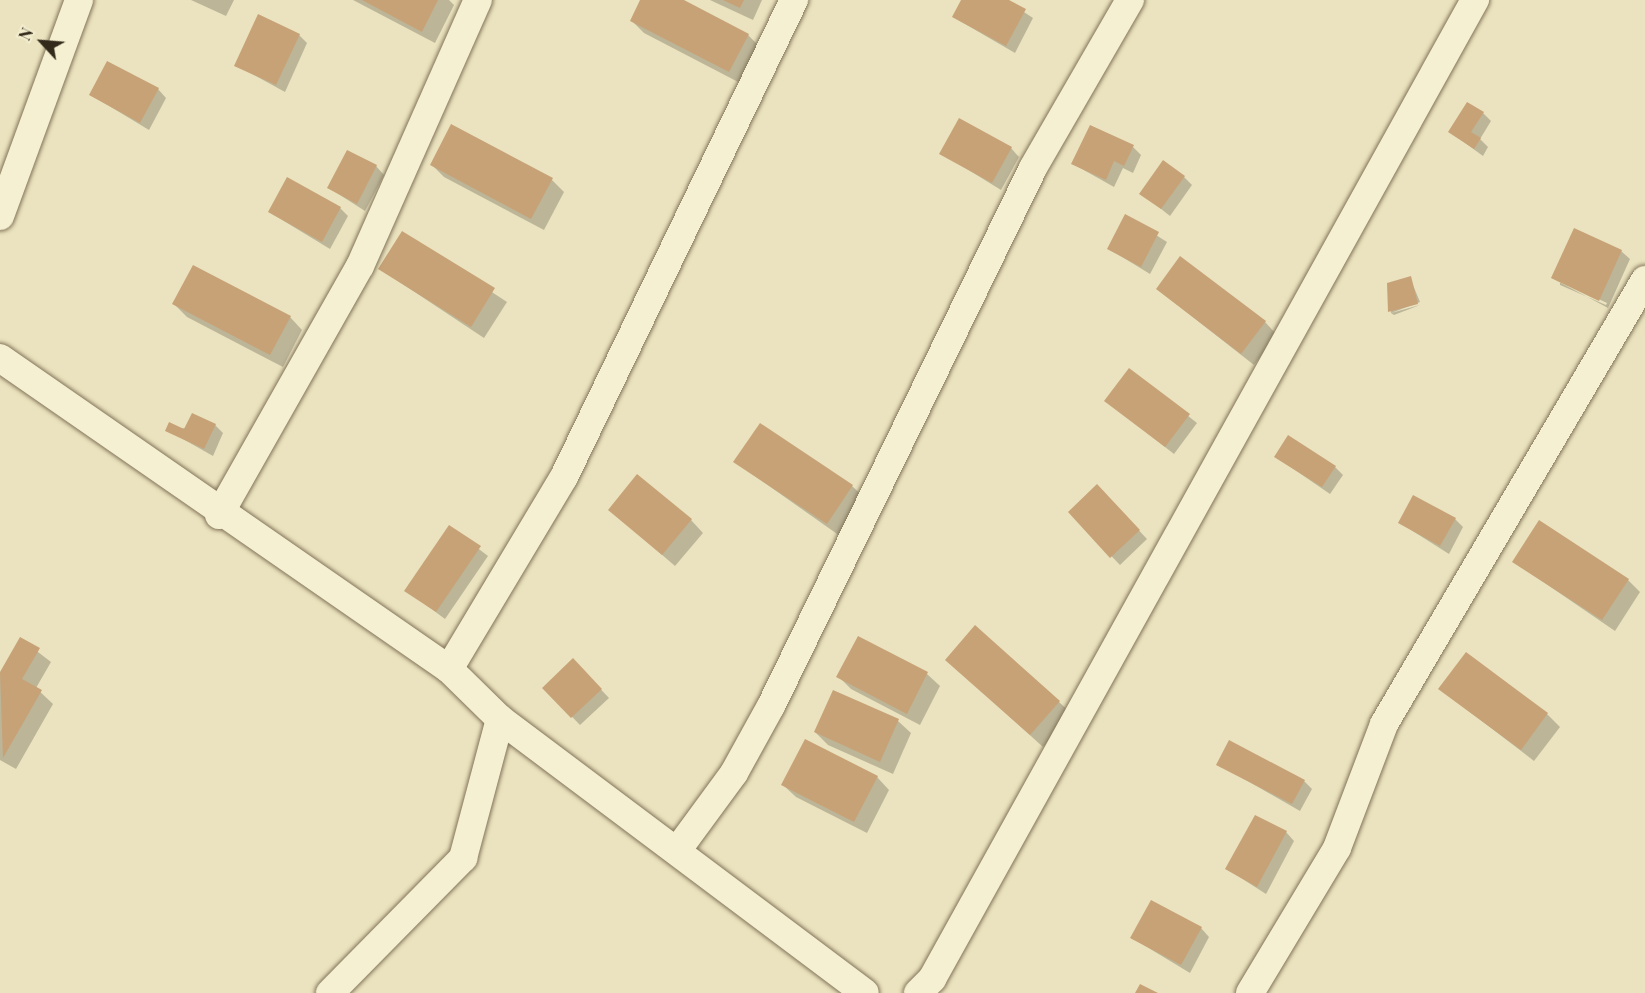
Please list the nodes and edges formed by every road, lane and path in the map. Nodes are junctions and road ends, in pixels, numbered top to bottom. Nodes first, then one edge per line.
1 (79, 0) edge
2 (478, 0) edge
3 (794, 0) edge
4 (1130, 0) edge
5 (1475, 0) edge
6 (0, 216) edge
7 (1645, 280) edge
8 (0, 358) edge
9 (219, 515) junction
10 (449, 669) junction
11 (500, 719) junction
12 (679, 848) junction
13 (330, 993) edge
14 (865, 993) edge
15 (918, 993) edge
16 (1250, 993) edge

1 - 6 street
2 - 9 street
3 - 10 street
4 - 12 street
5 - 15 street
7 - 16 street
8 - 9 street
9 - 10 street
10 - 11 street
11 - 12 street
11 - 13 street
12 - 14 street

